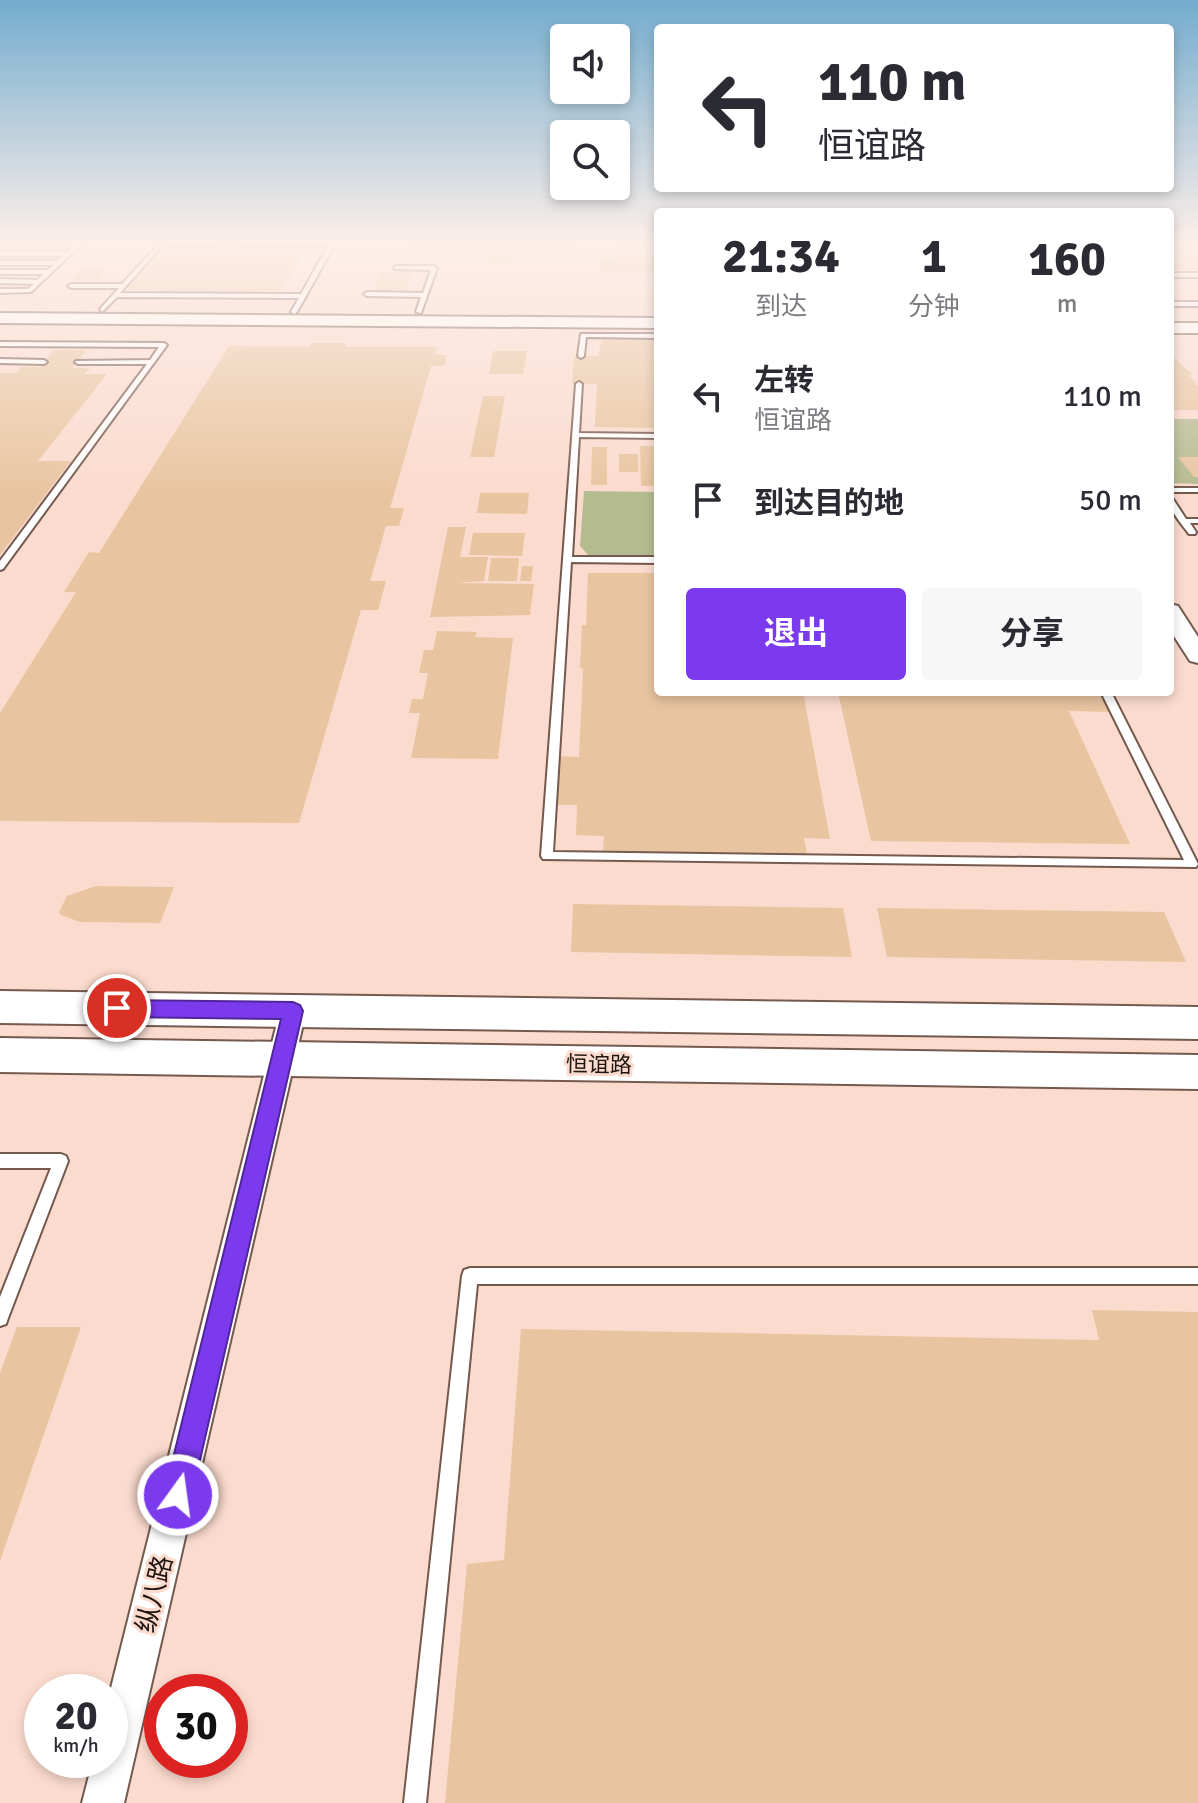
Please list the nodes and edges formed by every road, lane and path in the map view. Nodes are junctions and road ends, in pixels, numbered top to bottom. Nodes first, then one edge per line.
1 (1174, 328) edge
2 (1198, 328) edge
3 (654, 336) edge
4 (0, 344) edge
5 (581, 356) dead end
6 (0, 361) edge
7 (44, 362) dead end
8 (78, 362) dead end
9 (152, 362) junction
10 (579, 384) dead end
11 (576, 435) junction
12 (654, 436) edge
13 (1174, 490) edge
14 (1198, 490) edge
15 (1174, 507) edge
16 (1184, 521) junction
17 (1198, 521) edge
18 (1196, 535) edge
19 (567, 559) junction
20 (654, 560) edge
21 (0, 567) edge
22 (1174, 617) edge
23 (1198, 656) edge
24 (1108, 696) edge
25 (0, 1007) edge
26 (293, 1011) junction
27 (1198, 1023) edge
28 (0, 1055) edge
29 (282, 1059) junction
30 (1198, 1072) edge
31 (0, 1161) edge
32 (1198, 1276) edge
33 (0, 1318) edge
34 (103, 1803) edge
35 (415, 1803) edge

1 - 2 main road
3 - 5 lane
4 - 9 lane
6 - 7 lane
8 - 9 lane
9 - 21 lane
10 - 11 lane
11 - 12 lane
11 - 19 lane
13 - 14 lane
15 - 16 lane
16 - 17 lane
16 - 18 lane
19 - 20 lane
19 - 24 lane
22 - 23 street
25 - 26 main road
26 - 27 main road
26 - 29 street, 纵八路
28 - 29 main road, 恒谊路
29 - 30 main road, 恒谊路
29 - 34 street, 纵八路
31 - 33 lane
32 - 35 lane

